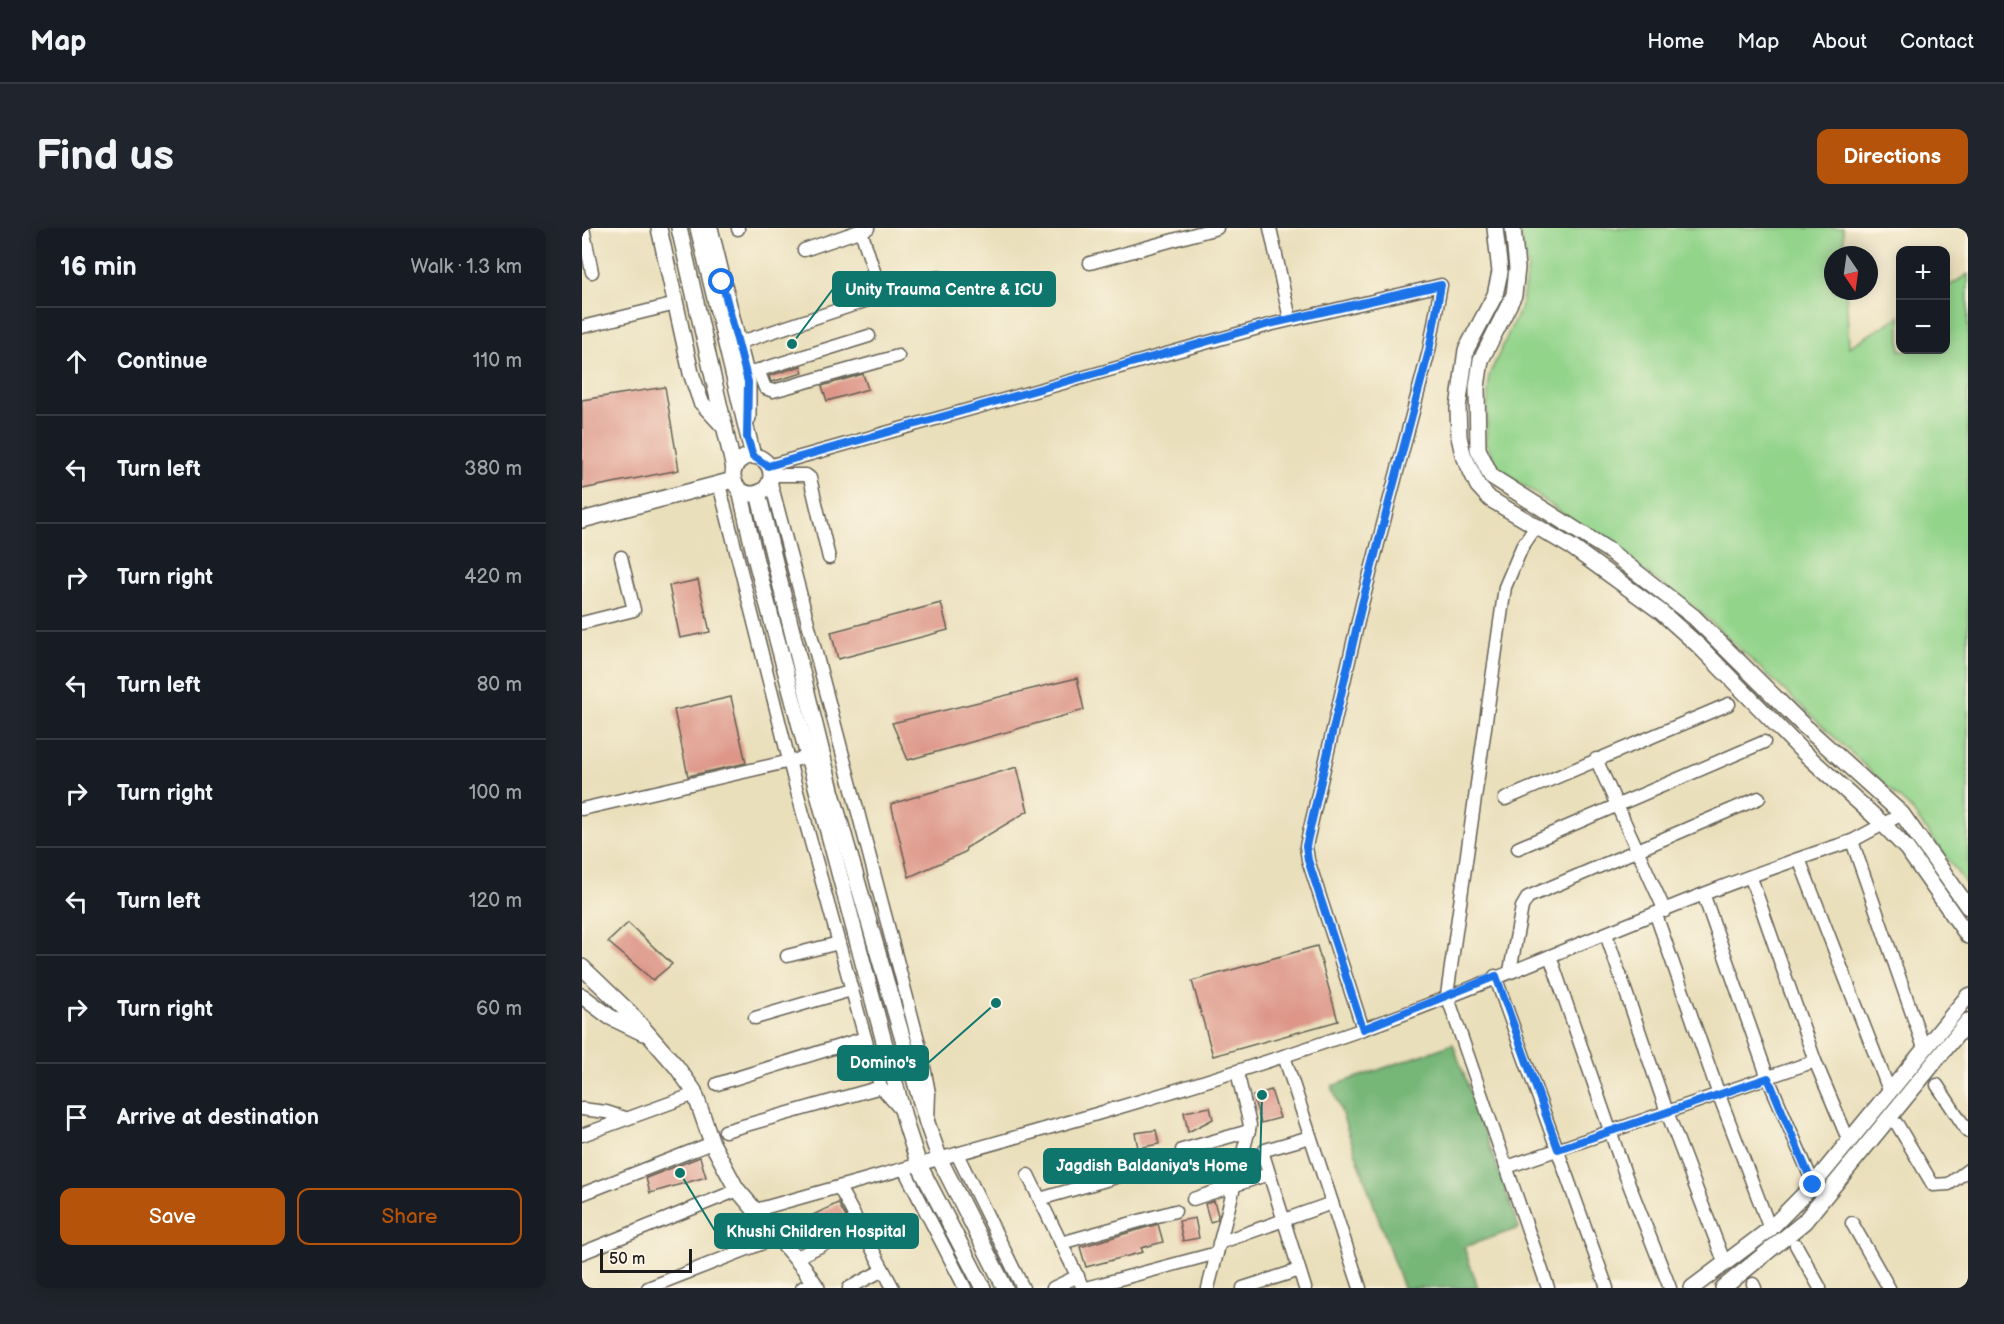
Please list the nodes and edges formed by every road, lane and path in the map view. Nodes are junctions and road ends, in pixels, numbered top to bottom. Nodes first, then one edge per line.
1 (583, 228) edge
2 (659, 228) edge
3 (679, 228) edge
4 (698, 228) edge
5 (710, 228) edge
6 (1217, 228) edge
7 (1270, 228) edge
8 (1495, 228) edge
9 (1513, 228) edge
10 (865, 229) edge
11 (804, 249) dead end
12 (1090, 263) dead end
13 (592, 272) dead end
14 (938, 277) dead end
15 (882, 296) junction
16 (676, 304) junction
17 (1290, 319) junction
18 (582, 327) edge
19 (869, 336) dead end
20 (738, 343) junction
21 (898, 356) dead end
22 (752, 372) junction
23 (725, 428) junction
24 (747, 437) junction
25 (753, 456) junction
26 (770, 473) junction
27 (732, 481) junction
28 (758, 493) junction
29 (582, 520) edge
30 (1536, 525) junction
31 (621, 557) dead end
32 (829, 558) dead end
33 (582, 623) edge
34 (1729, 704) dead end
35 (1764, 742) dead end
36 (808, 757) junction
37 (1596, 759) junction
38 (789, 762) junction
39 (1759, 798) dead end
40 (1505, 799) dead end
41 (1617, 805) junction
42 (582, 809) edge
43 (1902, 814) junction
44 (1884, 825) junction
45 (1852, 841) junction
46 (1518, 848) dead end
47 (1637, 850) junction
48 (1799, 859) junction
49 (1751, 878) junction
50 (1704, 896) junction
51 (1968, 907) edge
52 (1660, 913) junction
53 (1606, 934) junction
54 (1968, 936) edge
55 (838, 943) junction
56 (787, 956) dead end
57 (1550, 956) junction
58 (582, 967) edge
59 (1510, 971) junction
60 (1496, 976) junction
61 (851, 990) junction
62 (1447, 995) junction
63 (582, 996) edge
64 (1968, 996) edge
65 (755, 1018) dead end
66 (1968, 1021) edge
67 (1363, 1029) junction
68 (649, 1035) junction
69 (865, 1038) junction
70 (1924, 1048) junction
71 (1284, 1056) junction
72 (1815, 1061) junction
73 (1238, 1072) junction
74 (1768, 1078) junction
75 (717, 1084) dead end
76 (1937, 1085) dead end
77 (881, 1087) junction
78 (1889, 1090) junction
79 (695, 1094) junction
80 (1719, 1095) junction
81 (582, 1109) edge
82 (902, 1111) junction
83 (1667, 1112) junction
84 (625, 1118) junction
85 (927, 1123) junction
86 (1897, 1124) dead end
87 (1966, 1125) edge
88 (725, 1131) dead end
89 (1249, 1131) junction
90 (1610, 1132) junction
91 (582, 1135) edge
92 (1310, 1137) junction
93 (1848, 1139) junction
94 (712, 1143) junction
95 (1558, 1149) junction
96 (1182, 1150) dead end
97 (957, 1154) junction
98 (940, 1160) junction
99 (1158, 1165) dead end
100 (912, 1167) junction
101 (1507, 1167) junction
102 (1968, 1170) edge
103 (1269, 1174) junction
104 (1028, 1175) dead end
105 (1235, 1185) junction
106 (1813, 1185) junction
107 (839, 1187) junction
108 (738, 1190) junction
109 (582, 1194) edge
110 (1040, 1199) junction
111 (1193, 1199) dead end
112 (1822, 1202) junction
113 (1332, 1203) junction
114 (756, 1210) junction
115 (1175, 1211) dead end
116 (1283, 1220) junction
117 (1852, 1223) dead end
118 (860, 1227) junction
119 (1770, 1229) junction
120 (778, 1237) junction
121 (1061, 1243) junction
122 (1796, 1245) dead end
123 (1218, 1248) junction
124 (582, 1253) edge
125 (795, 1258) junction
126 (1725, 1264) junction
127 (1299, 1269) junction
128 (883, 1270) junction
129 (981, 1284) edge
130 (1082, 1284) edge
131 (1272, 1284) edge
132 (811, 1286) edge
133 (648, 1288) edge
134 (849, 1288) edge
135 (893, 1288) edge
136 (963, 1288) edge
137 (1005, 1288) edge
138 (1023, 1288) edge
139 (1053, 1288) edge
140 (1208, 1288) edge
141 (1243, 1288) edge
142 (1305, 1288) edge
143 (1360, 1288) edge
144 (1548, 1288) edge
145 (1607, 1288) edge
146 (1670, 1288) edge
147 (1692, 1288) edge
148 (1723, 1288) edge
149 (1820, 1288) edge
150 (1889, 1288) edge

1 - 13 street
2 - 16 street
3 - 23 street
4 - 24 street
5 - 20 street
6 - 12 street
7 - 17 street
8 - 30 street
9 - 43 street
10 - 11 street
10 - 15 street
14 - 15 street
15 - 20 street
16 - 18 street
16 - 23 street
17 - 26 street
17 - 67 street
19 - 22 street
20 - 22 street
21 - 22 street
22 - 24 street
23 - 27 street
24 - 25 street
25 - 26 street
25 - 27 street
26 - 28 street
26 - 32 street
26 - 85 street
27 - 28 street
27 - 29 street
27 - 36 street
27 - 38 street
28 - 85 street
30 - 44 street
30 - 62 street
31 - 33 street
34 - 37 street
35 - 41 street
36 - 38 street
36 - 82 street
37 - 40 street
37 - 41 street
38 - 42 street
38 - 55 street
39 - 47 street
41 - 46 street
41 - 47 street
43 - 44 street
43 - 51 street
44 - 45 street
44 - 54 street
45 - 48 street
45 - 70 street
47 - 52 street
47 - 59 street
48 - 49 street
48 - 78 street
49 - 50 street
49 - 72 street
50 - 52 street
50 - 74 street
52 - 53 street
52 - 80 street
53 - 57 street
53 - 83 street
55 - 56 street
55 - 61 street
57 - 59 street
57 - 90 street
58 - 68 street
59 - 60 street
60 - 62 street
60 - 95 street
61 - 65 street
61 - 69 street
62 - 67 street
62 - 101 street
63 - 68 street
64 - 70 street
66 - 112 street
67 - 71 street
68 - 79 street
69 - 75 street
69 - 77 street
70 - 78 street
71 - 73 street
71 - 92 street
72 - 74 street
72 - 93 street
73 - 89 street
73 - 97 street
74 - 80 street
74 - 106 street
76 - 87 street
77 - 82 street
77 - 88 street
78 - 93 street
79 - 84 street
79 - 94 street
80 - 83 street
80 - 119 street
81 - 84 street
82 - 100 street
83 - 90 street
83 - 126 street
84 - 91 street
85 - 98 street
86 - 102 street
89 - 96 street
89 - 105 street
90 - 95 street
90 - 146 street
92 - 103 street
92 - 113 street
93 - 106 street
94 - 108 street
94 - 109 street
95 - 101 street
95 - 145 street
97 - 98 street
97 - 138 street
98 - 100 street
98 - 137 street
99 - 110 street
100 - 107 street
100 - 129 street
100 - 136 street
101 - 144 street
103 - 105 street
103 - 116 street
104 - 110 street
105 - 111 street
105 - 123 street
106 - 112 street
106 - 119 street
107 - 114 street
107 - 118 street
108 - 114 street
108 - 124 street
110 - 121 street
112 - 148 street
113 - 116 street
113 - 143 street
114 - 120 street
115 - 121 street
116 - 123 street
116 - 127 street
117 - 150 street
118 - 125 street
118 - 128 street
119 - 126 street
120 - 125 street
120 - 133 street
121 - 130 street
122 - 149 street
123 - 130 street
123 - 140 street
125 - 132 street
126 - 147 street
127 - 131 street
127 - 142 street
128 - 134 street
128 - 135 street
129 - 136 street
130 - 139 street
131 - 141 street

